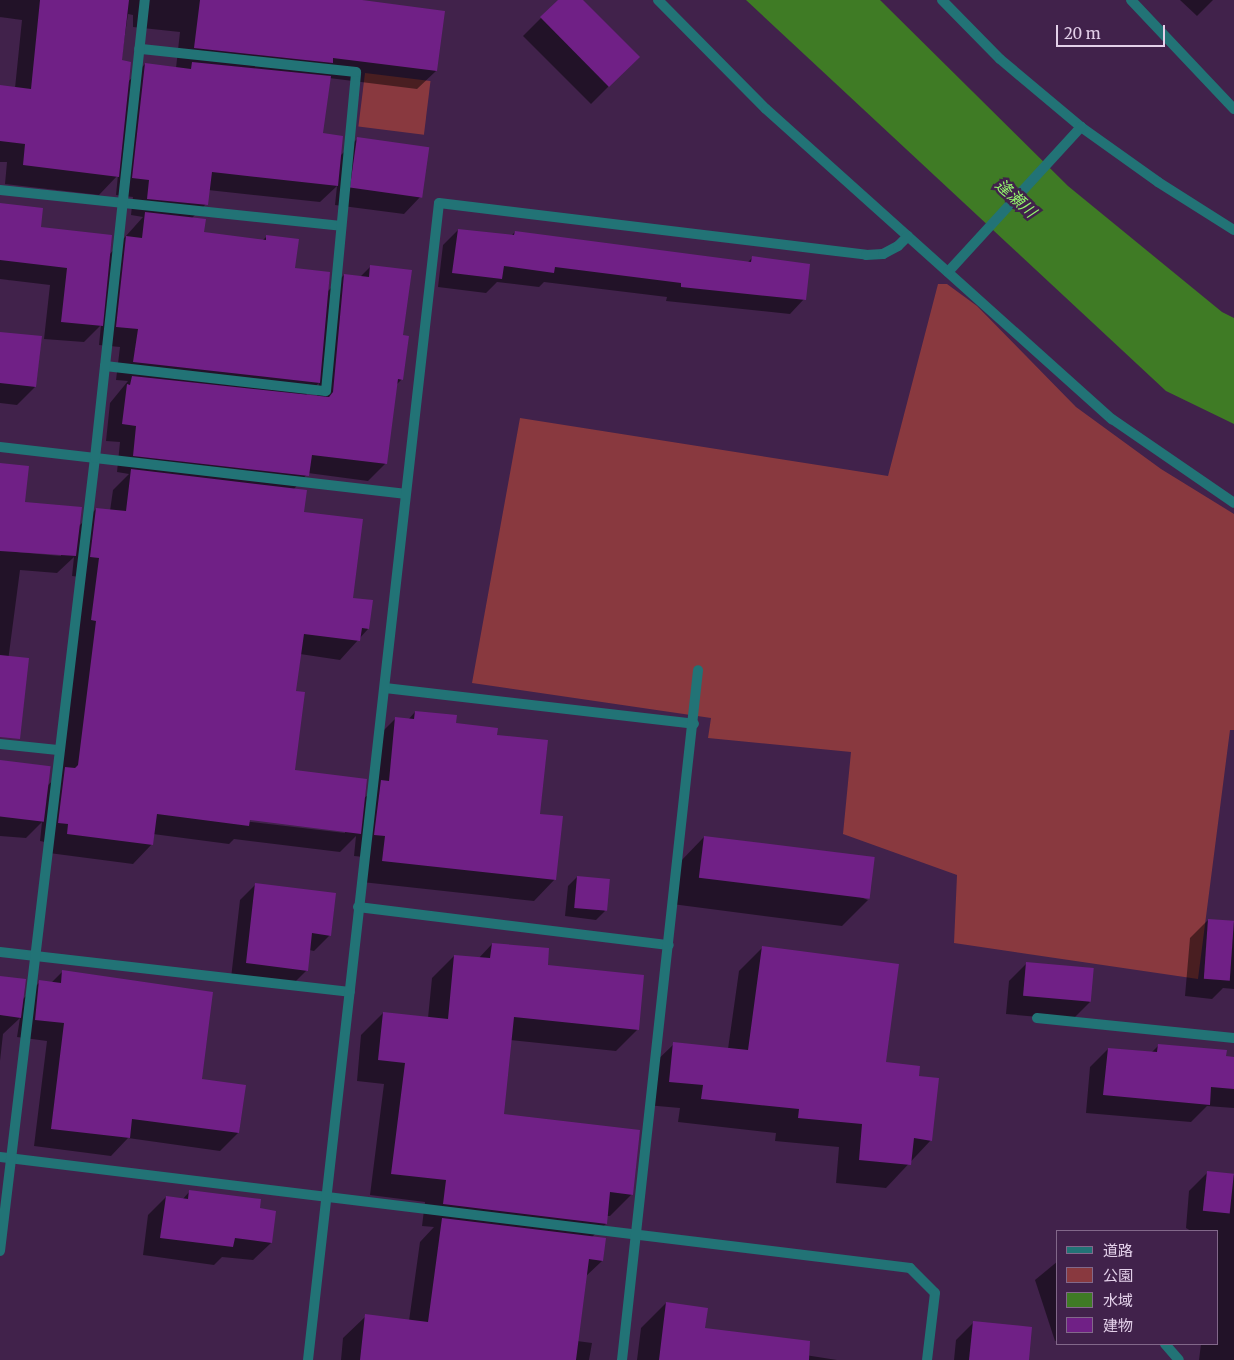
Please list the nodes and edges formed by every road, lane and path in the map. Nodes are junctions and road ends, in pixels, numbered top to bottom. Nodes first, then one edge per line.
1 (145, 0) edge
2 (658, 0) edge
3 (942, 0) edge
4 (1131, 0) edge
5 (139, 49) junction
6 (1234, 109) edge
7 (1081, 127) junction
8 (0, 190) edge
9 (122, 202) junction
10 (341, 226) junction
11 (1234, 230) edge
12 (908, 236) junction
13 (948, 272) junction
14 (105, 366) junction
15 (0, 447) edge
16 (95, 458) junction
17 (404, 494) junction
18 (1234, 503) edge
19 (698, 670) dead end
20 (385, 688) junction
21 (694, 724) junction
22 (0, 744) edge
23 (58, 750) junction
24 (358, 907) junction
25 (669, 945) junction
26 (0, 952) edge
27 (34, 956) junction
28 (350, 992) junction
29 (1037, 1018) dead end
30 (1234, 1038) edge
31 (0, 1157) edge
32 (11, 1158) junction
33 (328, 1195) junction
34 (637, 1235) junction
35 (0, 1251) edge
36 (1166, 1345) edge
37 (308, 1360) edge
38 (622, 1360) edge
39 (927, 1360) edge
40 (1179, 1360) edge

1 - 5 street
2 - 12 street
3 - 7 street
4 - 6 street
5 - 9 street
5 - 10 street
7 - 11 street
7 - 13 street
8 - 9 street
9 - 10 street
9 - 14 street
10 - 14 street
12 - 13 street
12 - 17 street
13 - 18 street
14 - 16 street
15 - 16 street
16 - 17 street
16 - 23 street
17 - 20 street
19 - 21 street
20 - 21 street
20 - 24 street
21 - 25 street
22 - 23 street
23 - 27 street
24 - 25 street
24 - 28 street
25 - 34 street
26 - 27 street
27 - 28 street
27 - 32 street
28 - 33 street
29 - 30 street
31 - 32 street
32 - 33 street
32 - 35 street
33 - 34 street
33 - 37 street
34 - 38 street
34 - 39 street
36 - 40 street

